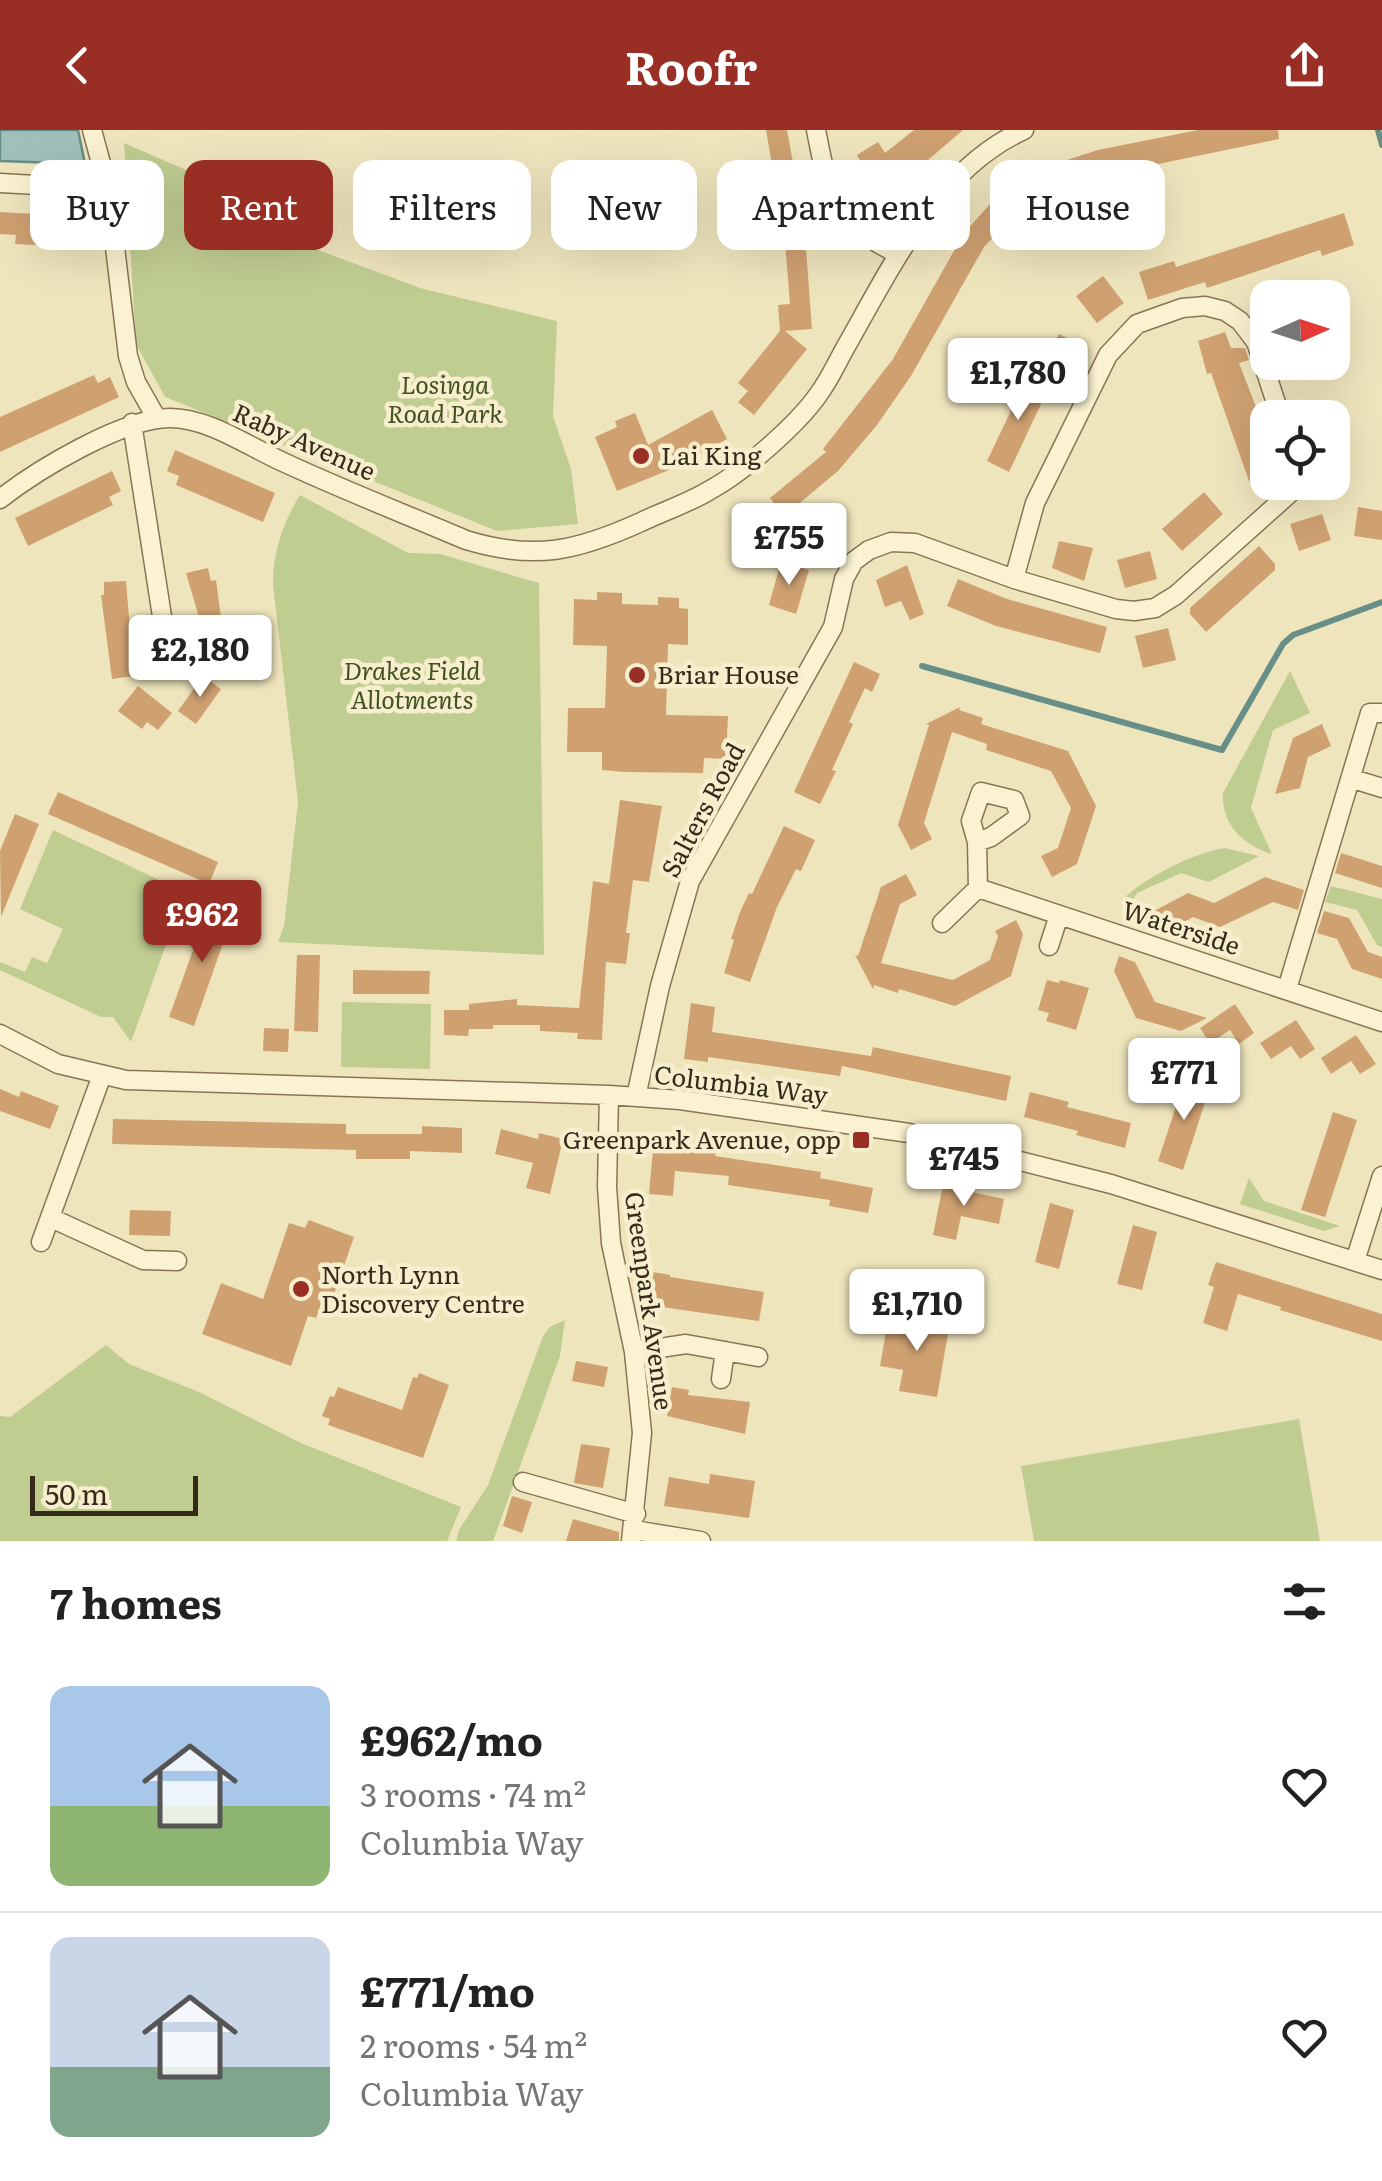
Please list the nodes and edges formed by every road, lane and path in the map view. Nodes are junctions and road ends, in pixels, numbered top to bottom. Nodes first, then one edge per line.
1 (92, 130) edge
2 (816, 130) edge
3 (1024, 130) edge
4 (100, 160) edge
5 (0, 183) edge
6 (30, 185) edge
7 (115, 250) edge
8 (898, 254) junction
9 (1274, 400) edge
10 (157, 418) junction
11 (132, 423) junction
12 (0, 499) edge
13 (1282, 500) edge
14 (1014, 579) junction
15 (170, 668) dead end
16 (1382, 713) edge
17 (1352, 779) junction
18 (1382, 788) edge
19 (978, 842) dead end
20 (978, 888) junction
21 (1059, 915) junction
22 (942, 923) dead end
23 (1049, 946) dead end
24 (1287, 989) junction
25 (1382, 1022) edge
26 (0, 1034) edge
27 (102, 1075) junction
28 (609, 1095) junction
29 (636, 1097) junction
30 (1382, 1176) edge
31 (51, 1218) junction
32 (41, 1242) dead end
33 (177, 1261) dead end
34 (1355, 1261) junction
35 (1382, 1270) edge
36 (725, 1351) junction
37 (634, 1352) junction
38 (758, 1357) dead end
39 (721, 1379) dead end
40 (523, 1482) dead end
41 (634, 1528) edge
42 (701, 1541) edge

1 - 4 street
2 - 8 street
3 - 8 street, Raby Avenue
5 - 6 street
7 - 10 street
8 - 10 street, Raby Avenue
9 - 14 street
10 - 11 street, Raby Avenue
11 - 12 street, Raby Avenue
11 - 15 street
13 - 14 street
14 - 29 street, Salters Road
16 - 17 street
17 - 18 street
17 - 24 street
19 - 20 street
20 - 21 street, Waterside
20 - 22 street
21 - 23 street
21 - 24 street, Waterside
24 - 25 street, Waterside
26 - 27 street, Columbia Way
27 - 28 street, Columbia Way
27 - 31 street
28 - 29 street, Columbia Way
28 - 37 street, Greenpark Avenue
29 - 34 street, Columbia Way
30 - 34 street
31 - 32 street
31 - 33 street
34 - 35 street, Columbia Way
36 - 37 street
36 - 38 street
36 - 39 street
37 - 41 street, Greenpark Avenue
40 - 41 street
41 - 42 street

